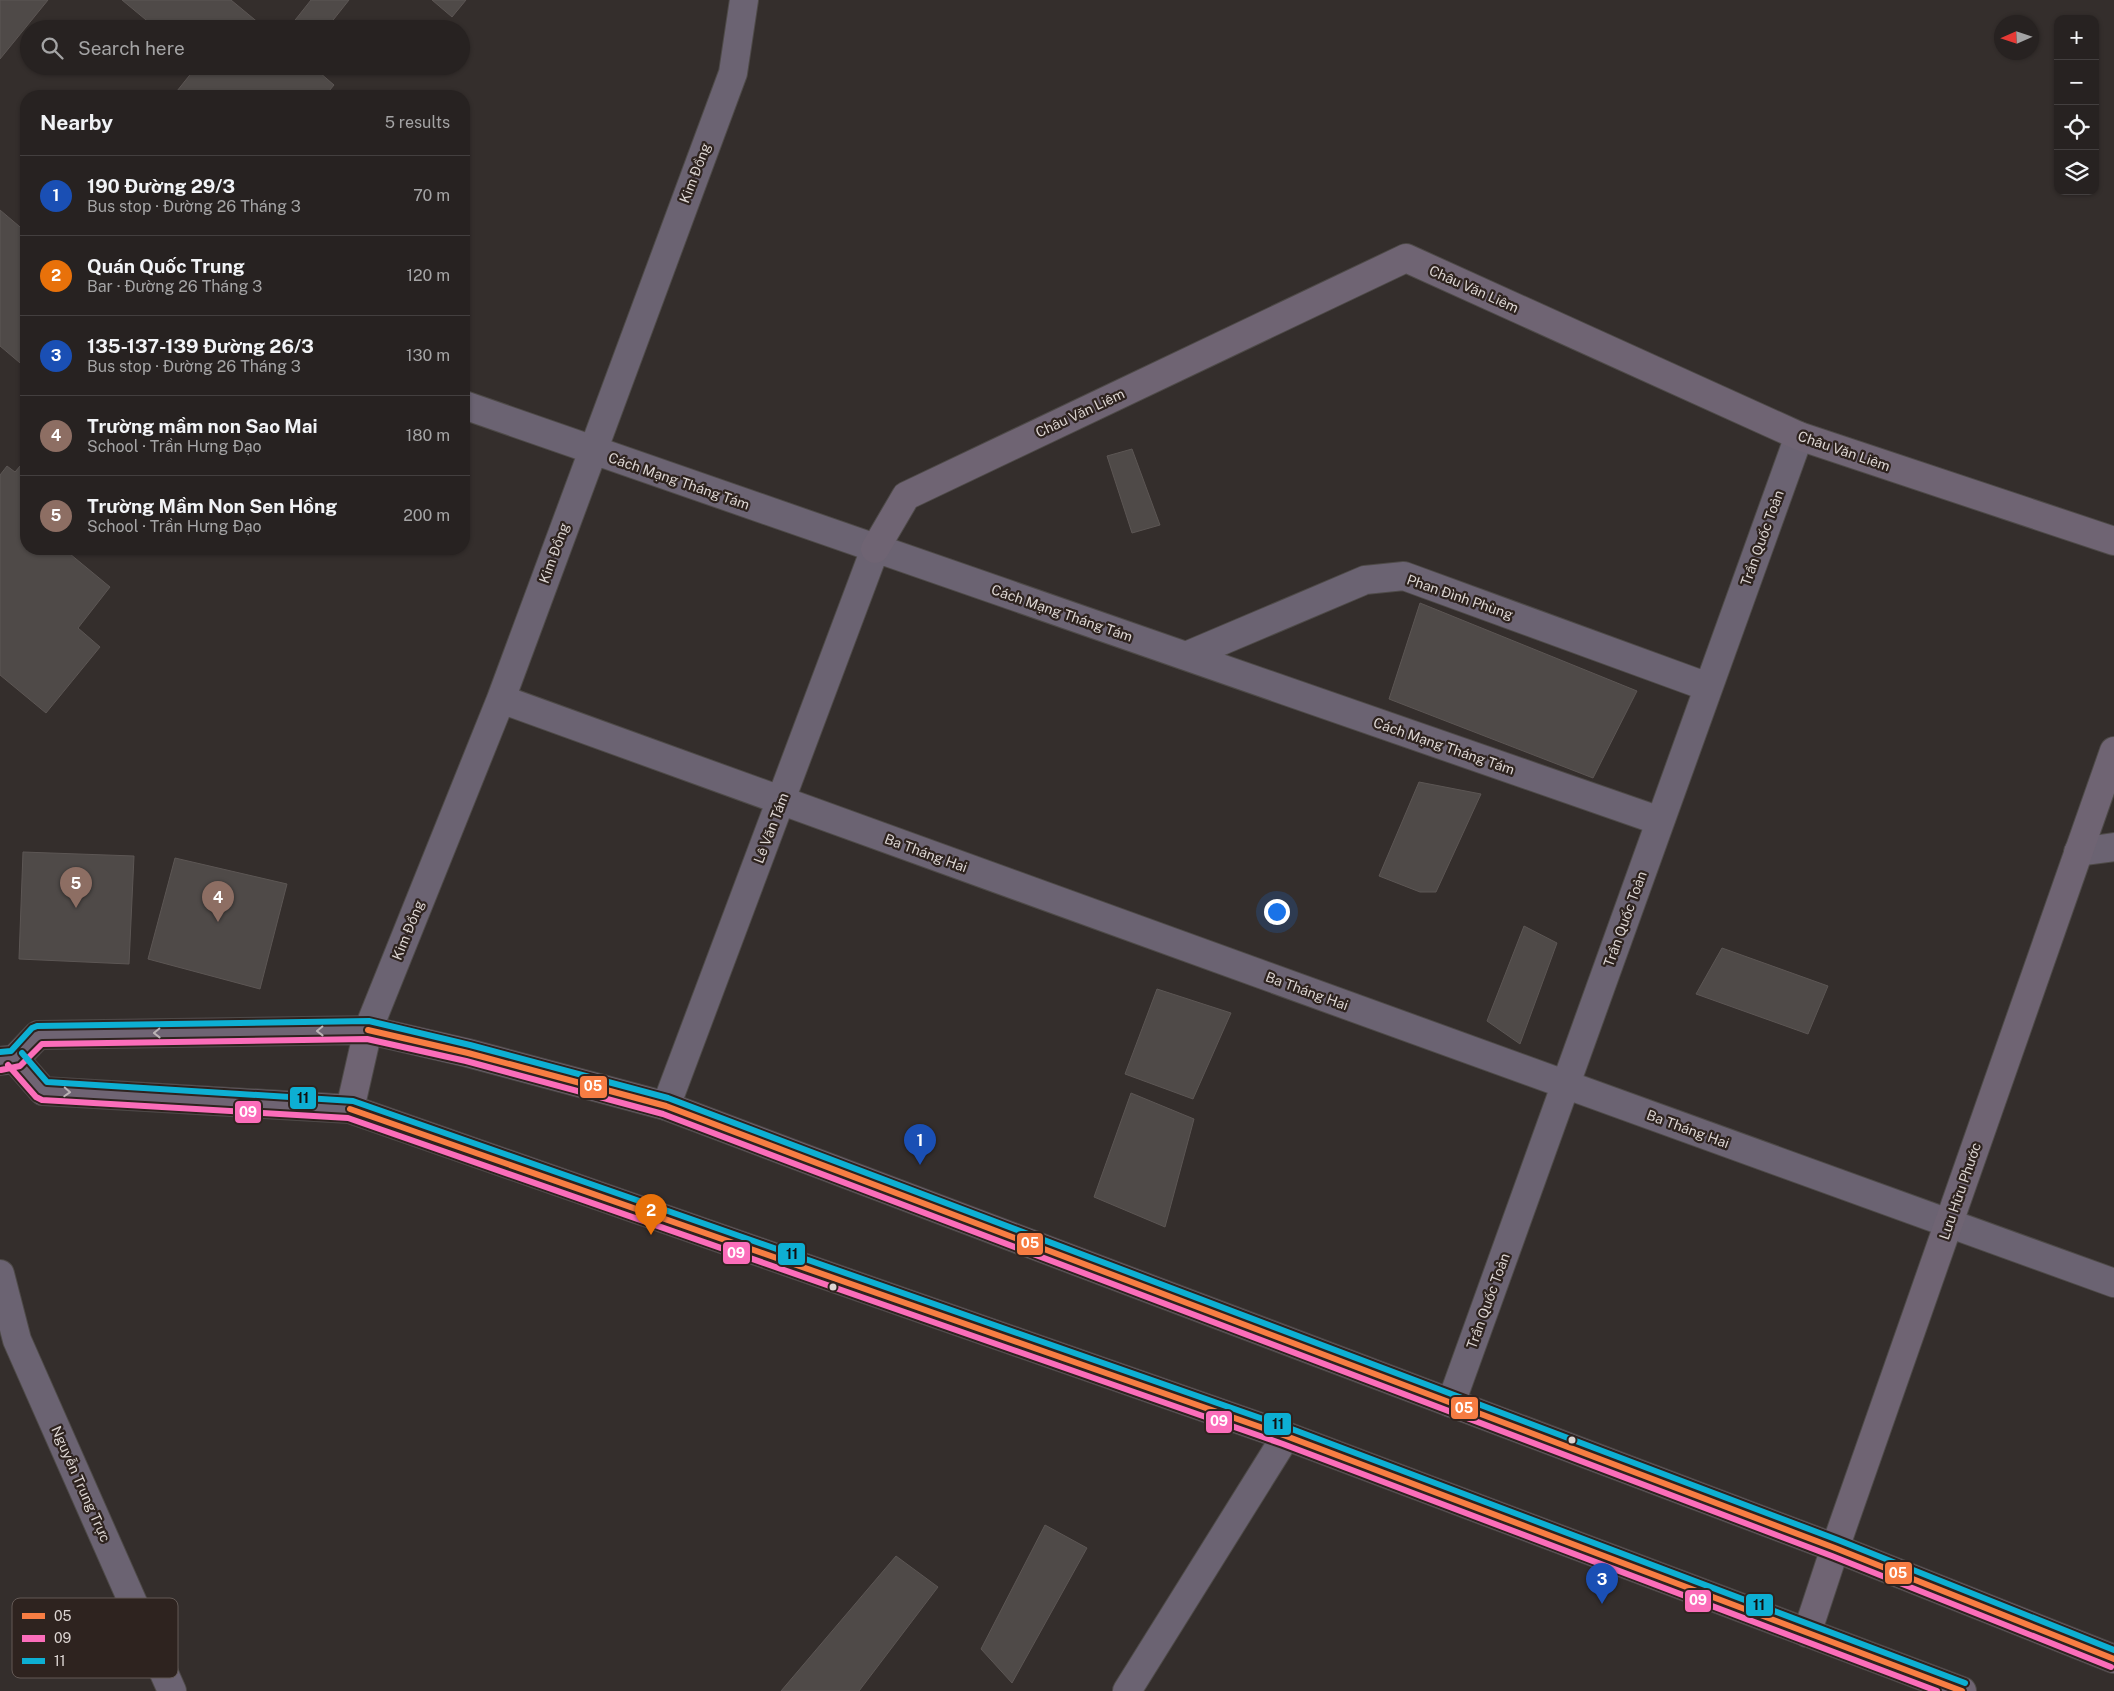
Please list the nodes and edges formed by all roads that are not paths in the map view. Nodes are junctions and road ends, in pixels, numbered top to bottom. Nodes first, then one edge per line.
1 (744, 0) edge
2 (470, 407) edge
3 (1799, 436) junction
4 (592, 450) junction
5 (2114, 541) edge
6 (875, 549) junction
7 (1186, 656) junction
8 (1708, 687) junction
9 (501, 699) junction
10 (2114, 751) edge
11 (781, 801) junction
12 (1660, 821) junction
13 (2114, 847) edge
14 (2078, 852) junction
15 (368, 1030) junction
16 (8, 1060) edge
17 (1566, 1084) junction
18 (666, 1106) junction
19 (350, 1109) junction
20 (1948, 1223) junction
21 (0, 1274) edge
22 (2114, 1283) edge
23 (1451, 1403) junction
24 (1286, 1436) junction
25 (1834, 1548) junction
26 (131, 1598) edge
27 (1807, 1633) junction
28 (2114, 1659) edge
29 (166, 1678) edge
30 (172, 1691) edge
31 (1127, 1691) edge
32 (1962, 1691) edge

1 - 4 street, Kim Đồng
2 - 4 street, Cách Mạng Tháng Tám
3 - 5 street, Châu Văn Liêm
3 - 6 street, Châu Văn Liêm
3 - 8 street, Trần Quốc Toản
4 - 6 street, Cách Mạng Tháng Tám
4 - 9 street, Kim Đồng
6 - 7 street, Cách Mạng Tháng Tám
6 - 11 street, Lê Văn Tám
7 - 8 street, Phan Đình Phùng
7 - 12 street, Cách Mạng Tháng Tám
8 - 12 street, Trần Quốc Toản
9 - 11 street, Ba Tháng Hai
9 - 15 street, Kim Đồng
10 - 14 street, Lưu Hữu Phước
11 - 17 street, Ba Tháng Hai
11 - 18 street, Lê Văn Tám
12 - 17 street, Trần Quốc Toản
13 - 14 street
14 - 20 street, Lưu Hữu Phước
15 -> 16 street
15 - 18 street
15 - 19 street
16 -> 19 street
17 - 20 street, Ba Tháng Hai
17 - 23 street, Trần Quốc Toản
18 - 23 street
19 - 24 street
20 - 22 street, Ba Tháng Hai
20 - 25 street, Lưu Hữu Phước
21 - 26 street, Nguyễn Trung Trực
23 - 25 street
24 - 27 street
24 - 31 street
25 - 27 street, Lưu Hữu Phước
25 - 28 street
27 - 32 street
29 - 30 street, Nguyễn Trung Trực

